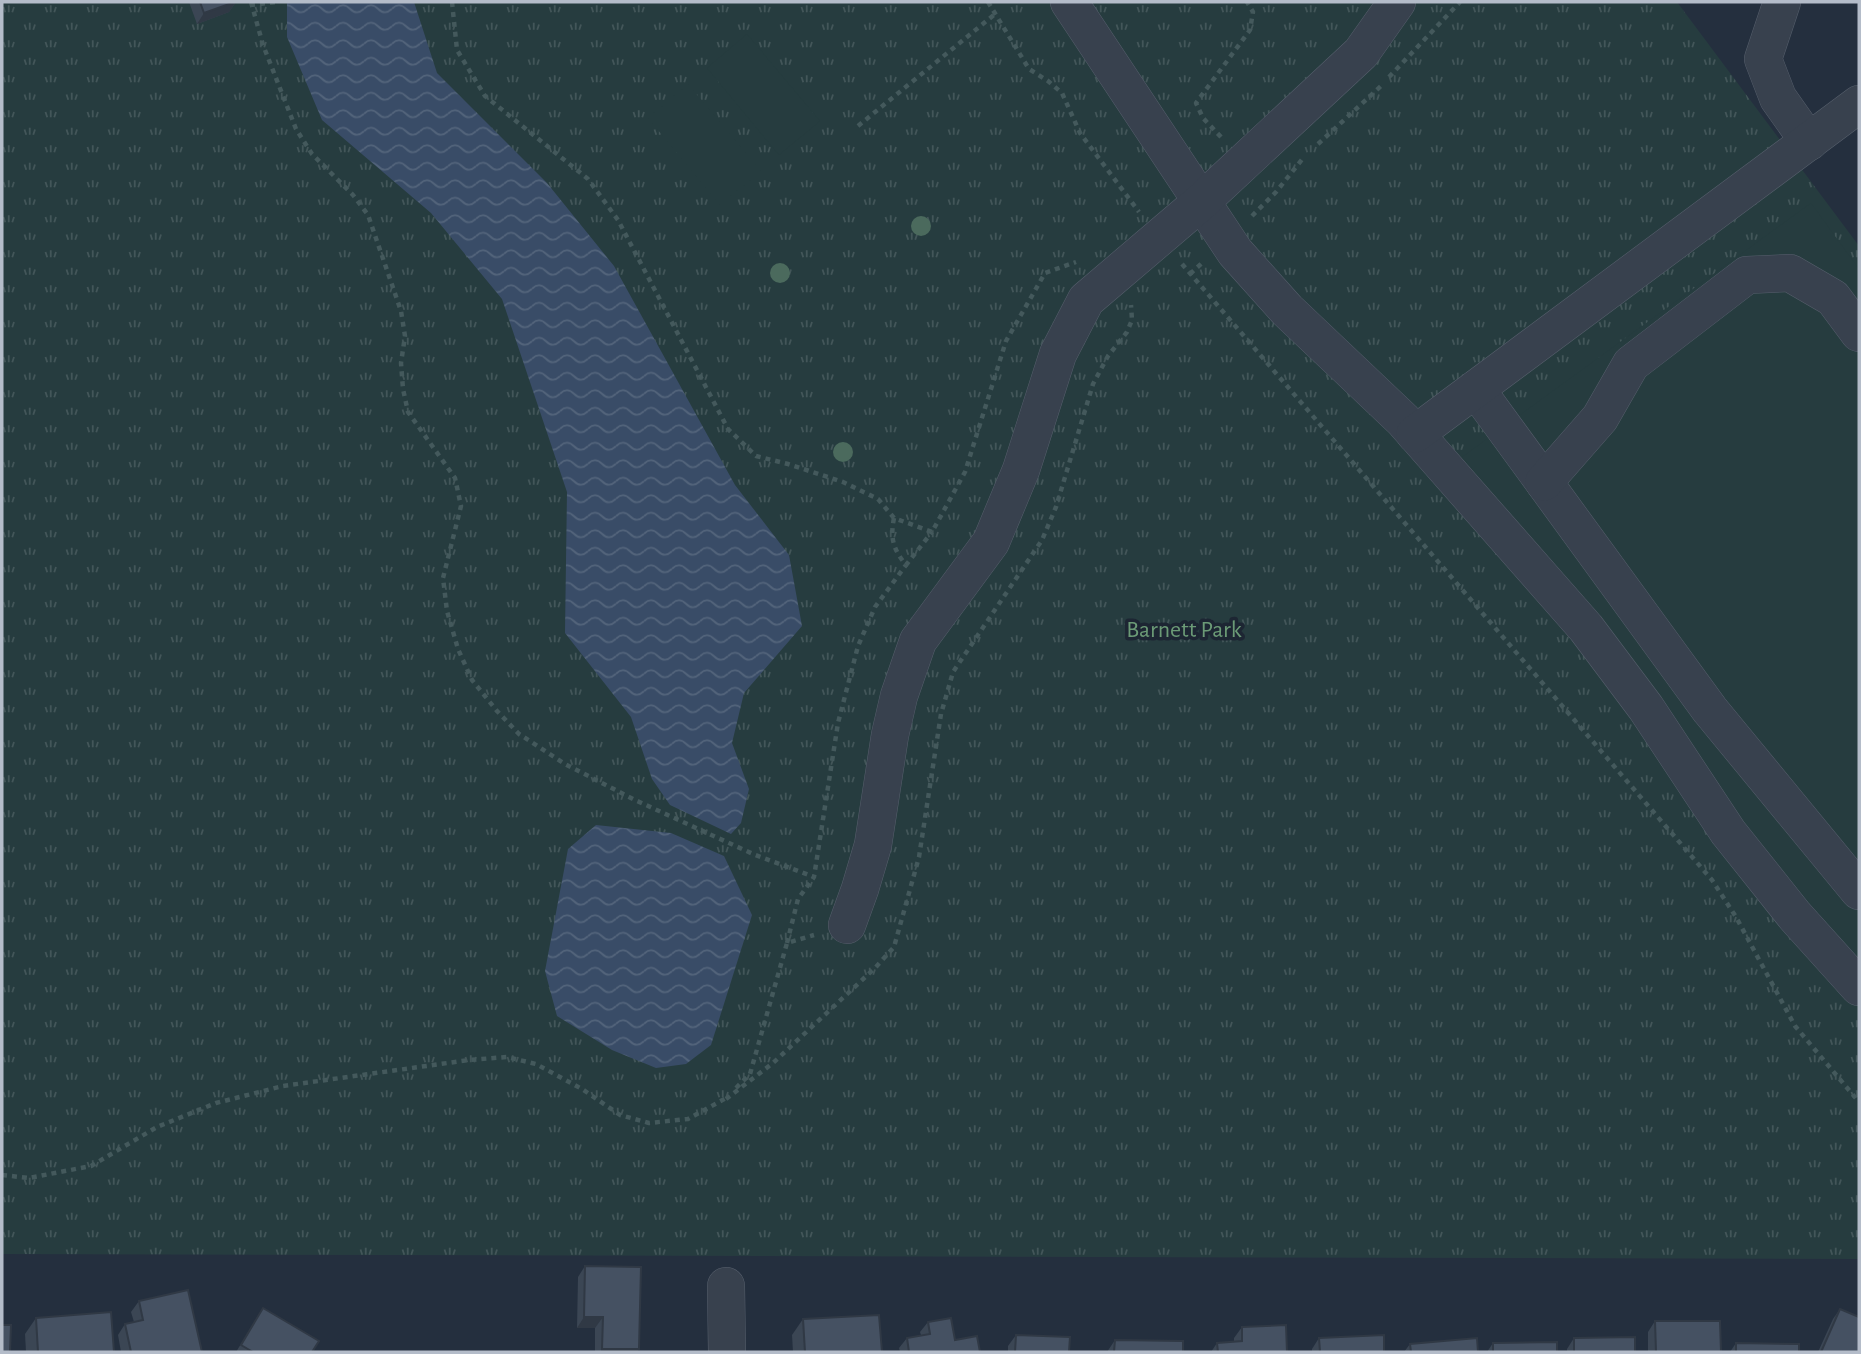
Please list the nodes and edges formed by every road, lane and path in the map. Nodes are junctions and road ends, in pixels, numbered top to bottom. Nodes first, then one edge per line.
1 (277, 2) edge
2 (452, 2) edge
3 (988, 2) edge
4 (1069, 2) edge
5 (1247, 2) edge
6 (1397, 2) edge
7 (1460, 2) edge
8 (1782, 2) edge
9 (250, 4) edge
10 (995, 14) junction
11 (1859, 104) edge
12 (858, 126) dead end
13 (1809, 142) junction
14 (1245, 162) junction
15 (1276, 192) junction
16 (1201, 202) junction
17 (1158, 239) junction
18 (1227, 240) junction
19 (1083, 260) dead end
20 (1190, 274) junction
21 (1131, 295) dead end
22 (1859, 333) edge
23 (1476, 389) junction
24 (1415, 435) junction
25 (1544, 482) junction
26 (894, 518) junction
27 (932, 532) junction
28 (906, 565) junction
29 (814, 877) junction
30 (1859, 891) edge
31 (847, 925) joint
32 (788, 943) junction
33 (1859, 987) edge
34 (726, 1099) junction
35 (1859, 1102) edge
36 (2, 1175) edge
37 (726, 1286) dead end
38 (727, 1352) edge

1 - 9 path
2 - 26 path
3 - 10 path
4 - 16 street
5 - 14 path
6 - 14 street
7 - 15 path
8 - 13 street
9 - 29 path
10 - 12 path
10 - 17 path
11 - 13 street
13 - 23 street
14 - 15 path
14 - 16 street
15 - 18 path
16 - 17 street
16 - 18 street
17 - 20 path
17 - 31 street
18 - 20 path
18 - 24 street
19 - 27 path
20 - 35 path
21 - 34 path
22 - 25 street
23 - 24 street
23 - 25 street
24 - 33 street
25 - 30 street
26 - 27 path
26 - 28 path
27 - 28 path
28 - 29 path
29 - 32 path
31 - 32 path
32 - 34 path
34 - 36 path
37 - 38 street

